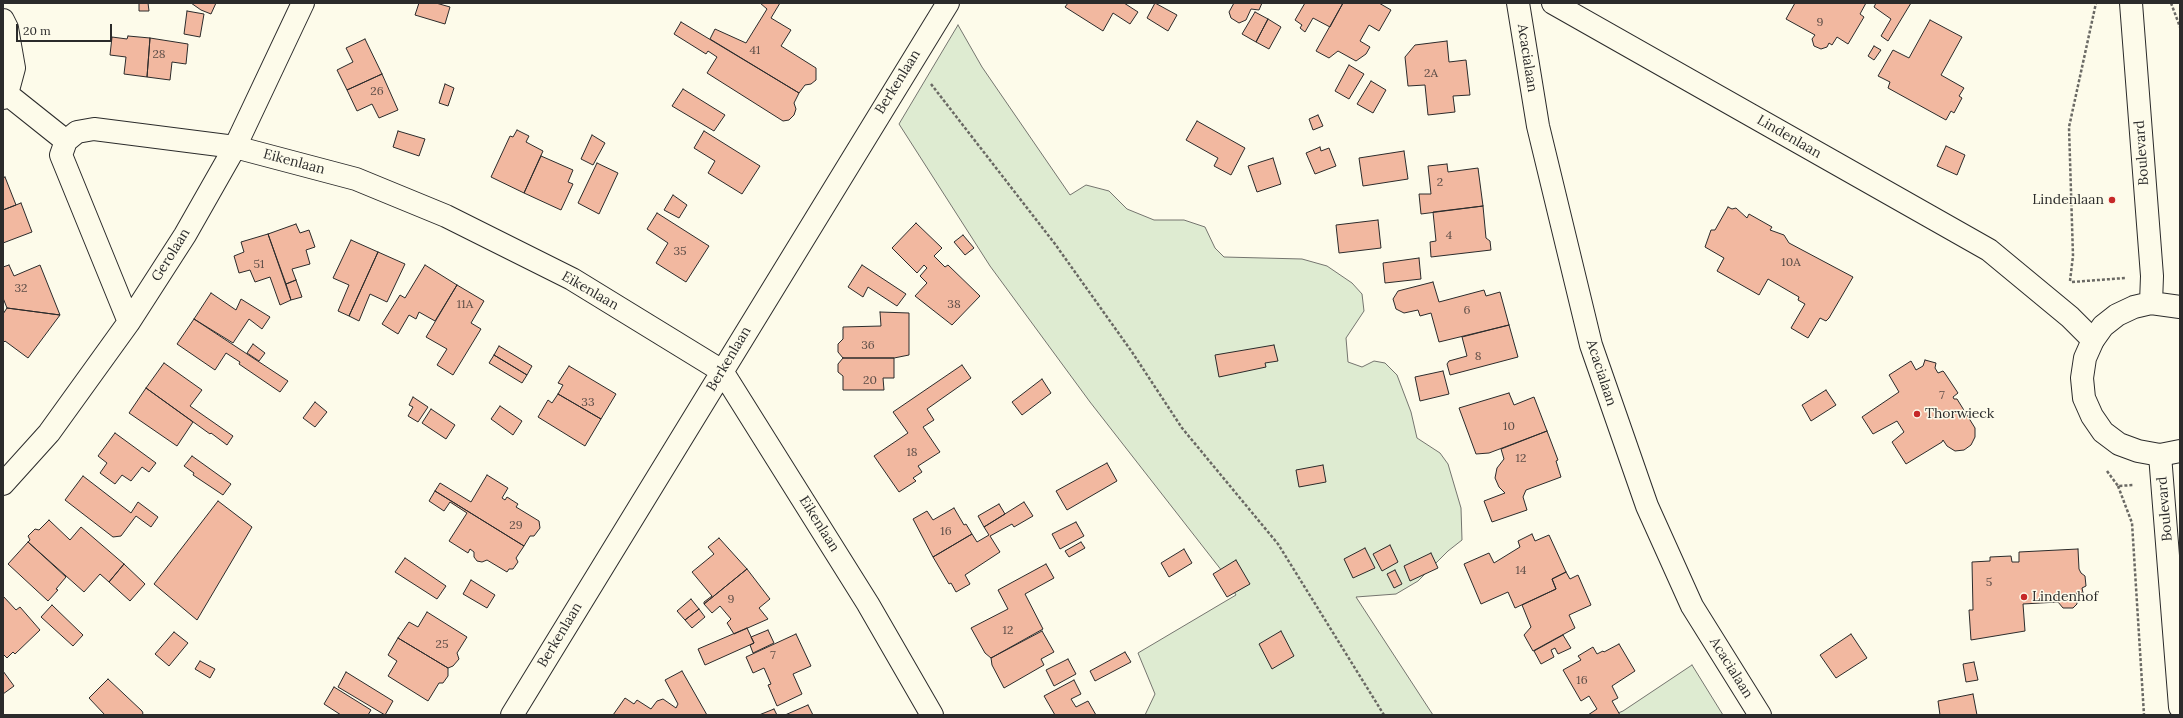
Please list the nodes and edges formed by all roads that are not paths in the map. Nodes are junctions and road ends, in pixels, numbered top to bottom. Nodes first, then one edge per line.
1 (303, 3) edge
2 (948, 3) edge
3 (1518, 3) edge
4 (1553, 3) edge
5 (2130, 3) edge
6 (3, 20) edge
7 (5, 96) edge
8 (66, 141) junction
9 (235, 147) junction
10 (2151, 303) junction
11 (2180, 307) edge
12 (129, 322) junction
13 (2093, 340) junction
14 (722, 371) junction
15 (2170, 453) edge
16 (3, 484) edge
17 (2180, 707) edge
18 (512, 715) edge
19 (932, 715) edge
20 (1760, 715) edge

1 - 9 street, Gerolaan
2 - 14 street, Berkenlaan
3 - 20 street, Acacialaan
4 - 13 street, Lindenlaan
5 - 10 street, Boulevard
6 - 7 street
7 - 8 street
8 - 9 street, Eikenlaan
8 - 12 street
9 - 12 street, Gerolaan
9 - 14 street, Eikenlaan
10 - 11 street
10 - 13 street
12 - 16 street, Gerolaan
13 - 15 street
14 - 18 street, Berkenlaan
14 - 19 street, Eikenlaan
15 - 17 street, Boulevard

